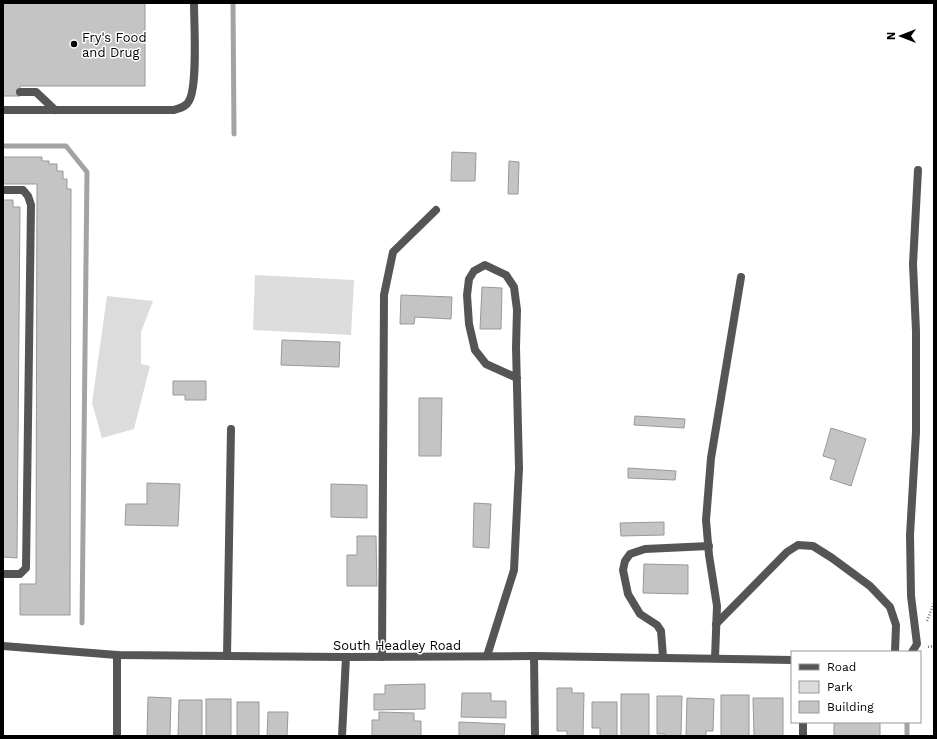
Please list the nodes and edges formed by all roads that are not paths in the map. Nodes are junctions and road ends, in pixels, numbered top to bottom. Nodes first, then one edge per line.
1 (194, 3) edge
2 (20, 92) dead end
3 (3, 110) edge
4 (55, 110) junction
5 (918, 170) dead end
6 (3, 190) edge
7 (436, 210) dead end
8 (741, 277) dead end
9 (517, 378) junction
10 (231, 430) dead end
11 (709, 546) junction
12 (3, 574) edge
13 (716, 624) junction
14 (3, 646) edge
15 (895, 651) edge
16 (913, 651) edge
17 (117, 655) junction
18 (226, 656) junction
19 (487, 656) junction
20 (534, 656) junction
21 (346, 657) junction
22 (382, 657) junction
23 (663, 657) junction
24 (715, 658) junction
25 (791, 660) edge
26 (803, 723) edge
27 (116, 736) edge
28 (342, 736) edge
29 (535, 736) edge
30 (803, 736) edge

1 - 4 street
2 - 4 street
3 - 4 street
5 - 16 street
6 - 12 street
7 - 22 street
8 - 11 street
9 - 9 street
9 - 19 street
10 - 18 street
11 - 13 street
11 - 23 street
13 - 15 street
13 - 24 street
14 - 17 street, South Headley Road
17 - 18 street, South Headley Road
17 - 27 street
18 - 21 street, South Headley Road
19 - 20 street, South Headley Road
19 - 22 street, South Headley Road
20 - 23 street, South Headley Road
20 - 29 street
21 - 22 street, South Headley Road
21 - 28 street
23 - 24 street, South Headley Road
24 - 25 street, South Headley Road
26 - 30 street

